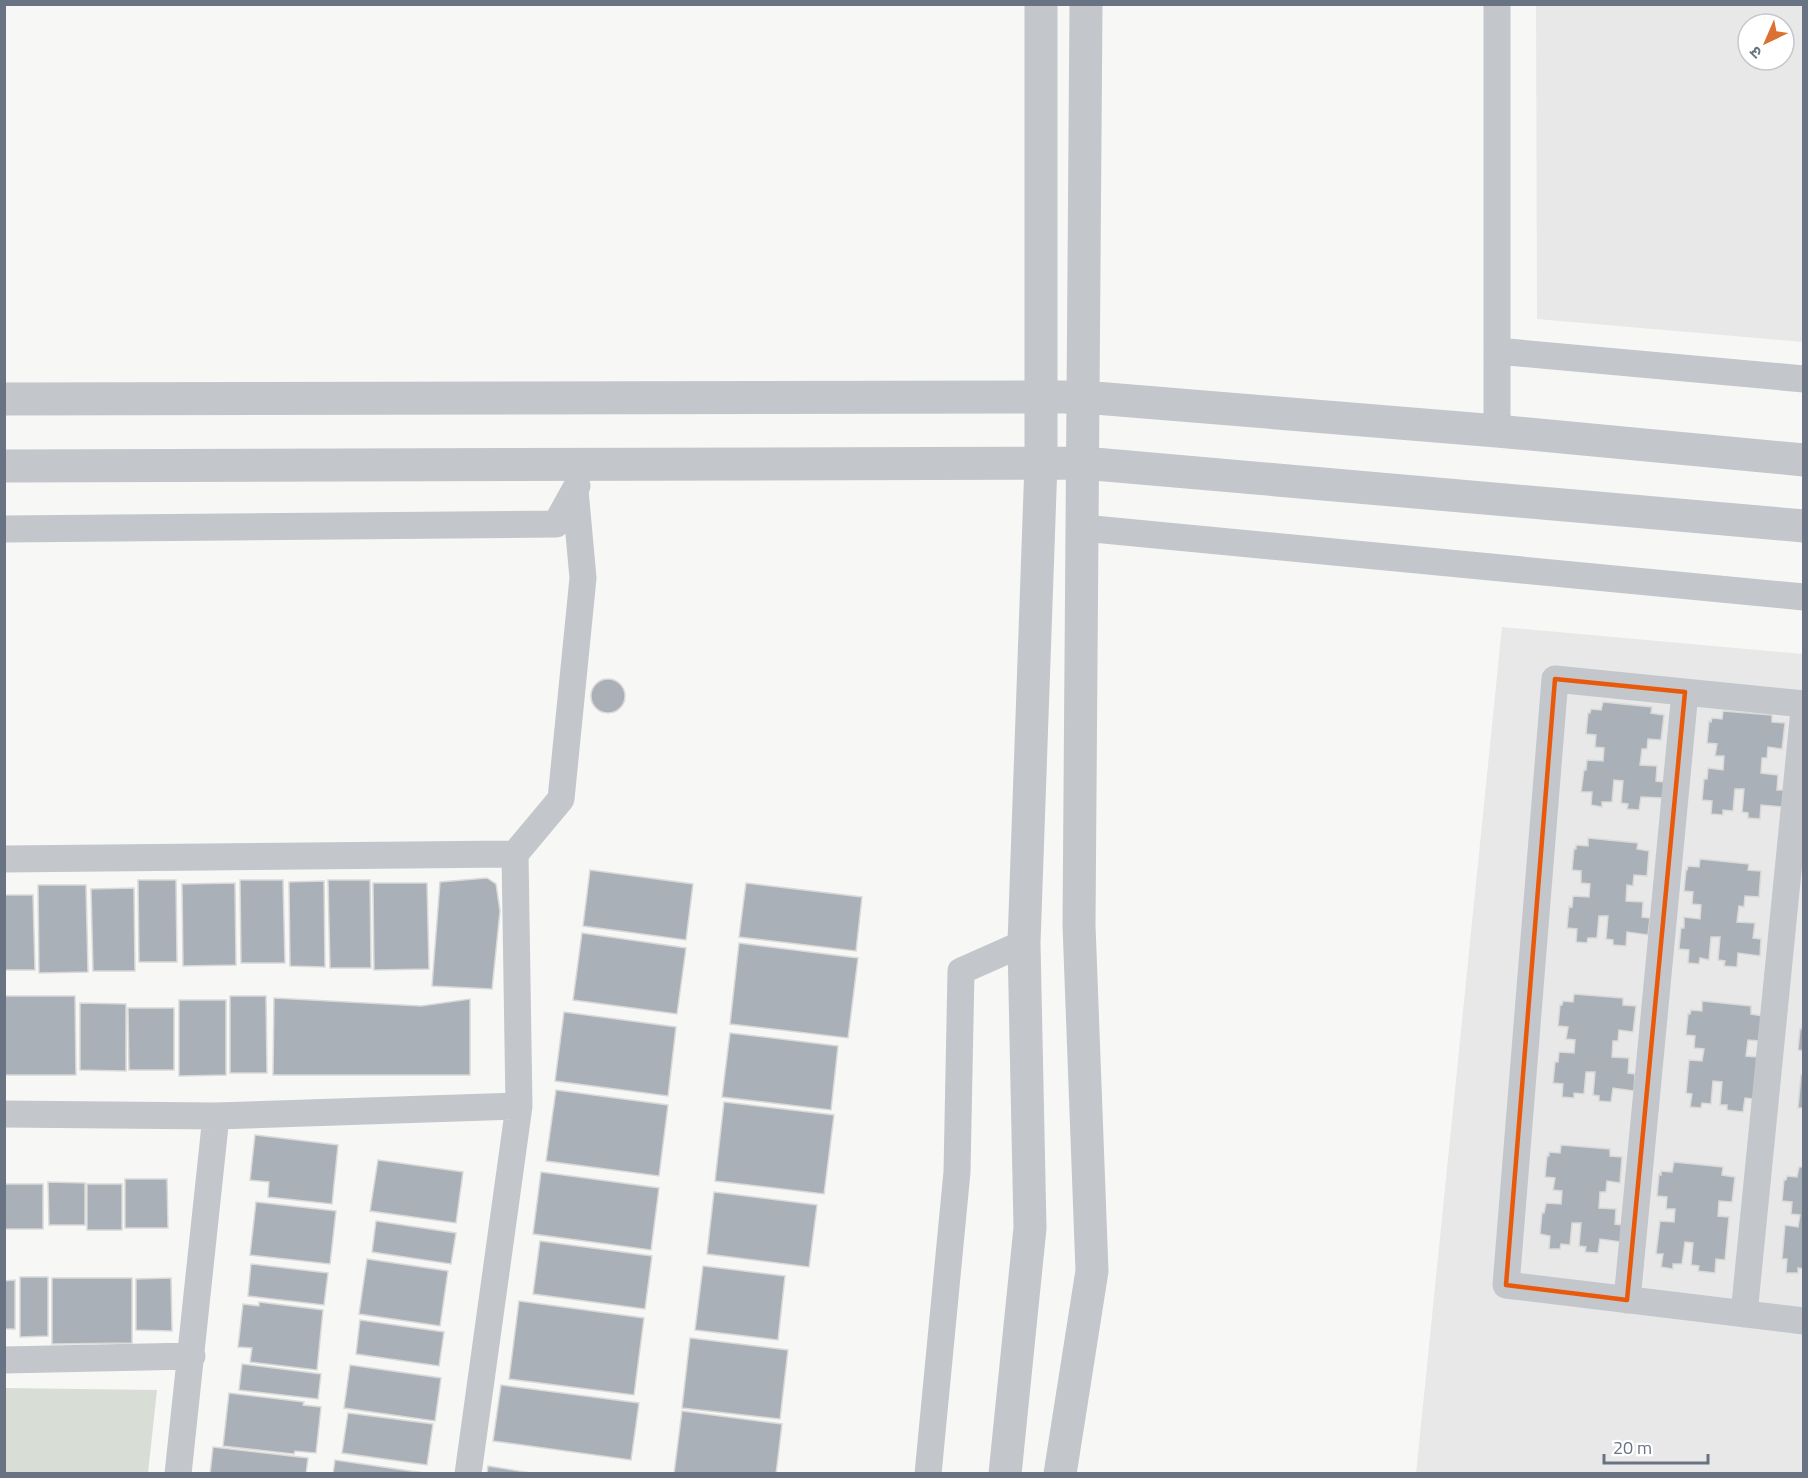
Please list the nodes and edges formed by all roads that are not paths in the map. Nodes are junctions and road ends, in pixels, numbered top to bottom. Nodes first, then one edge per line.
1 (1041, 4) edge
2 (1086, 4) edge
3 (1497, 4) edge
4 (1497, 351) junction
5 (1803, 379) edge
6 (1083, 397) junction
7 (1041, 398) junction
8 (4, 399) edge
9 (1497, 431) junction
10 (1803, 460) edge
11 (1041, 463) junction
12 (1083, 463) junction
13 (4, 466) edge
14 (582, 477) junction
15 (1803, 526) edge
16 (1083, 528) junction
17 (4, 529) edge
18 (1803, 597) edge
19 (1685, 692) junction
20 (1803, 704) edge
21 (1803, 710) edge
22 (515, 854) junction
23 (4, 859) edge
24 (1024, 943) junction
25 (519, 1106) junction
26 (4, 1114) edge
27 (216, 1116) junction
28 (1627, 1300) junction
29 (1744, 1314) junction
30 (1803, 1321) edge
31 (192, 1356) junction
32 (4, 1359) edge
33 (178, 1473) edge
34 (468, 1473) edge
35 (928, 1473) edge
36 (1005, 1473) edge
37 (1060, 1473) edge

1 - 7 street
2 - 6 street
3 - 4 street
4 - 5 street
4 - 9 street
6 - 7 street
6 - 9 street
6 - 12 street
7 - 8 street
7 - 11 street
9 - 10 street
11 - 12 street
11 - 14 street
11 - 24 street
12 - 15 street
12 - 16 street
13 - 14 street
14 - 17 street
14 - 22 street
16 - 18 street
16 - 37 street
19 - 20 street
19 - 28 street
19 - 28 street
21 - 29 street
22 - 23 street
22 - 25 street
24 - 35 street
24 - 36 street
25 - 27 street
25 - 34 street
26 - 27 street
27 - 31 street
28 - 29 street
29 - 30 street
31 - 32 street
31 - 33 street

